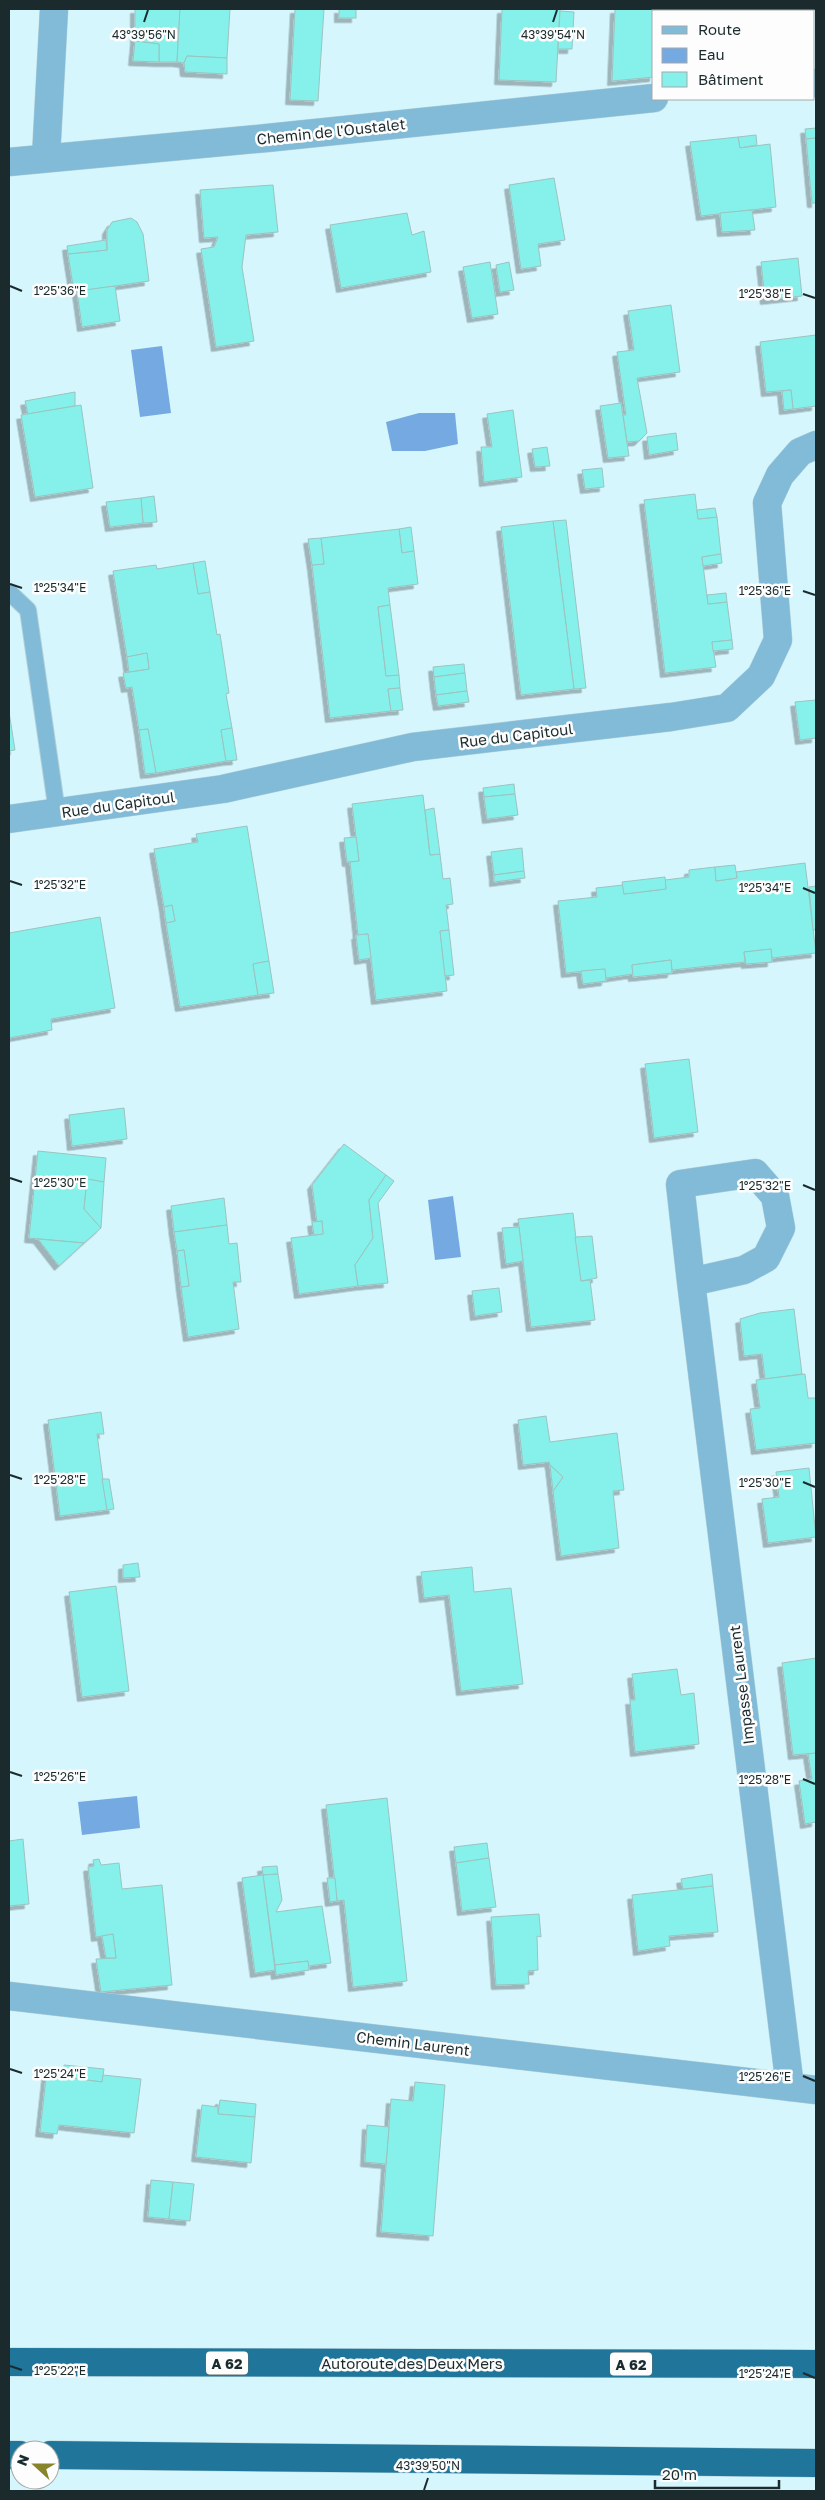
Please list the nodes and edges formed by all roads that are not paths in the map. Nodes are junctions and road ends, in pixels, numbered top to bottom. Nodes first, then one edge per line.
1 (54, 9) edge
2 (652, 98) edge
3 (46, 157) junction
4 (9, 162) edge
5 (816, 445) edge
6 (9, 592) edge
7 (57, 812) junction
8 (9, 819) edge
9 (692, 1282) junction
10 (9, 1996) edge
11 (790, 2087) junction
12 (816, 2090) edge
13 (9, 2362) edge
14 (816, 2364) edge
15 (60, 2455) edge
16 (816, 2464) edge

1 - 3 street
2 - 3 street, Chemin de l'Oustalet
3 - 4 street, Chemin de l'Oustalet
5 - 7 street, Rue du Capitoul
6 - 7 lane
7 - 8 street, Rue du Capitoul
9 - 9 street, Impasse Laurent
9 - 11 street, Impasse Laurent
10 - 11 street, Chemin Laurent
11 - 12 street, Chemin Laurent
13 - 14 highway, Autoroute des Deux Mers / A 62
15 - 16 highway

